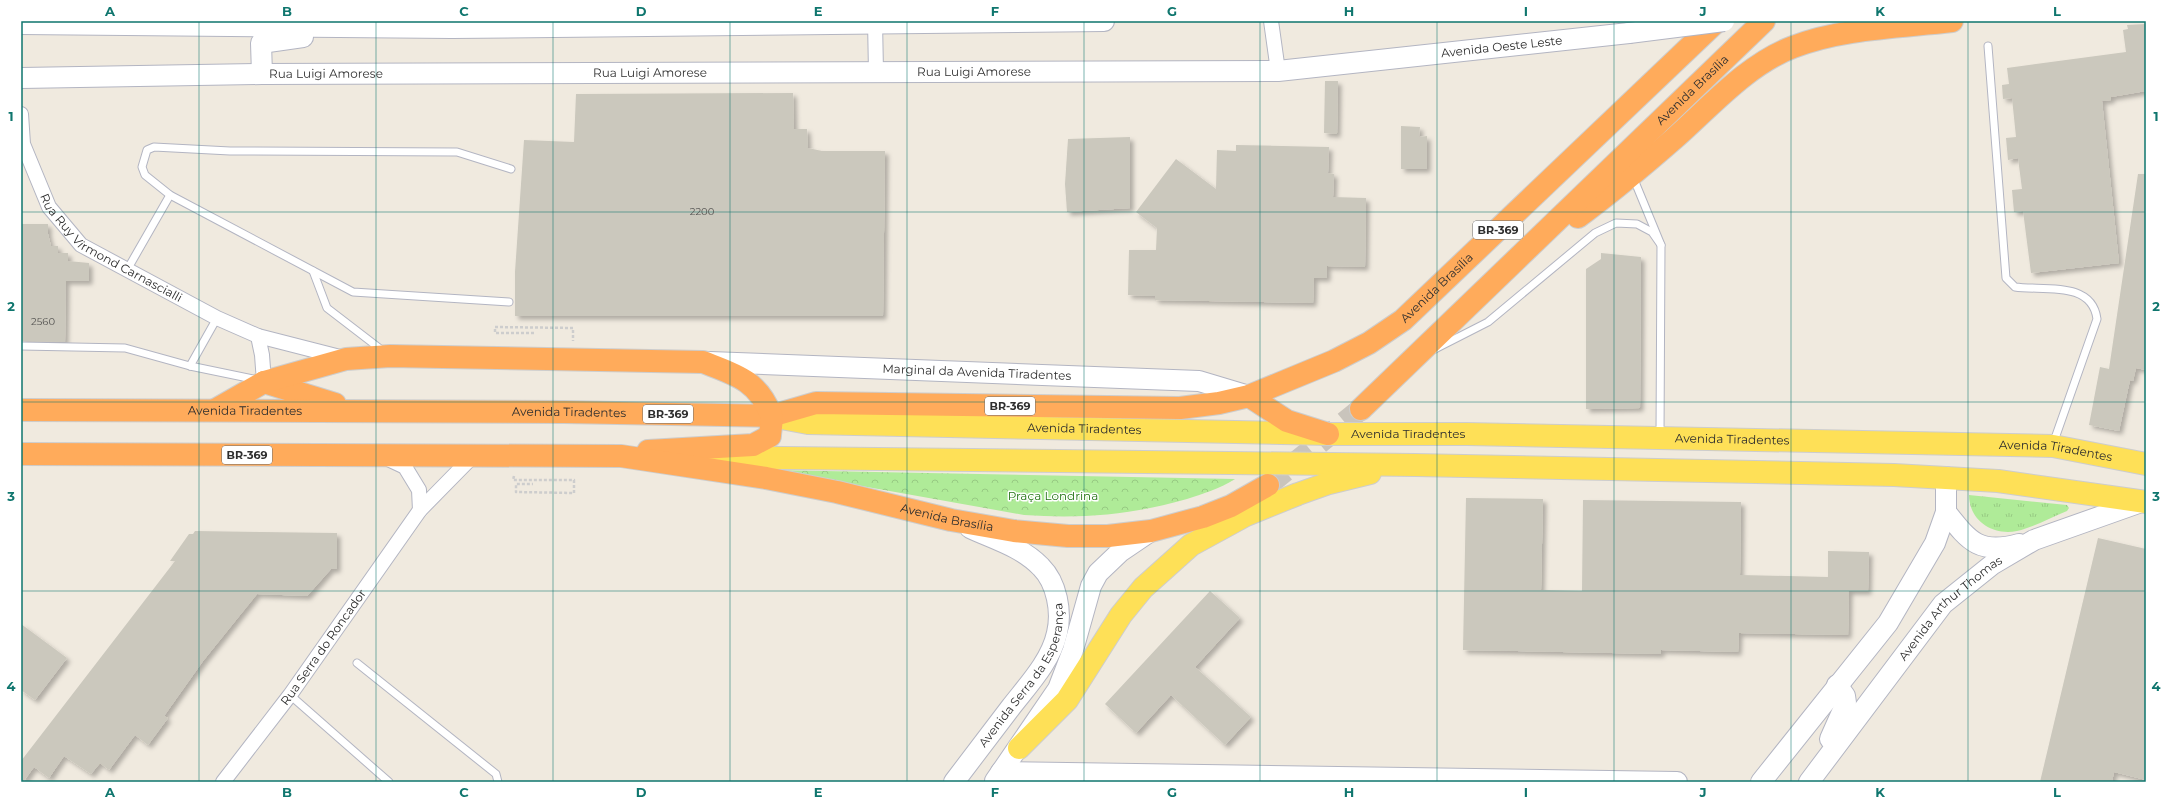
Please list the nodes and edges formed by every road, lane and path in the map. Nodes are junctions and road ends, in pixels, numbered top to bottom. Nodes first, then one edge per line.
1 (1104, 21) edge
2 (1271, 21) edge
3 (1717, 21) edge
4 (1724, 21) edge
5 (1764, 21) edge
6 (1952, 21) edge
7 (875, 23) edge
8 (21, 24) edge
9 (452, 25) edge
10 (368, 28) junction
11 (1988, 46) dead end
12 (1278, 71) junction
13 (876, 72) junction
14 (262, 74) junction
15 (21, 78) edge
16 (21, 114) edge
17 (510, 170) dead end
18 (1632, 176) junction
19 (170, 195) junction
20 (1661, 245) junction
21 (128, 270) junction
22 (313, 271) junction
23 (1496, 280) junction
24 (509, 302) dead end
25 (217, 318) junction
26 (534, 333) dead end
27 (258, 336) junction
28 (21, 346) edge
29 (390, 356) junction
30 (346, 359) junction
31 (573, 360) junction
32 (1414, 360) junction
33 (703, 362) junction
34 (190, 366) junction
35 (264, 382) junction
36 (1249, 396) junction
37 (1361, 409) tunnel mouth
38 (21, 410) edge
39 (214, 411) junction
40 (358, 411) junction
41 (771, 416) junction
42 (1328, 434) junction
43 (1467, 434) junction
44 (1660, 438) junction
45 (2053, 446) junction
46 (21, 454) edge
47 (474, 455) junction
48 (515, 455) junction
49 (380, 456) junction
50 (621, 456) junction
51 (2146, 464) edge
52 (1409, 465) junction
53 (1946, 478) junction
54 (533, 484) dead end
55 (1268, 485) tunnel mouth
56 (2145, 502) edge
57 (420, 510) junction
58 (1946, 512) junction
59 (952, 520) junction
60 (1151, 531) junction
61 (2034, 540) junction
62 (357, 663) dead end
63 (1837, 685) junction
64 (290, 695) junction
65 (1019, 748) junction
66 (998, 777) edge
67 (1323, 780) edge
68 (1811, 780) edge
69 (223, 782) edge
70 (389, 782) edge
71 (498, 782) edge
72 (954, 782) edge
73 (1677, 782) edge
74 (1761, 782) edge

1 - 7 street
2 - 12 street
3 - 36 highway, Avenida Brasília / BR-369
4 - 12 street, Avenida Oeste Leste, bridge
5 - 23 highway, Avenida Brasília / BR-369
6 - 18 highway
7 - 9 street
7 - 13 street
8 - 10 street
9 - 10 street
10 - 14 street
11 - 45 lane
12 - 13 street, Rua Luigi Amorese
13 - 14 street, Rua Luigi Amorese
14 - 15 street, Rua Luigi Amorese
16 - 21 street, Rua Ruy Virmond Carnascialli
17 - 19 lane
18 - 20 lane
18 - 23 highway
19 - 21 lane
19 - 22 lane
20 - 32 lane
20 - 44 lane
21 - 25 street, Rua Ruy Virmond Carnascialli
22 - 24 lane
22 - 29 lane
23 - 32 highway, Avenida Brasília / BR-369
25 - 27 street, Rua Ruy Virmond Carnascialli
25 - 34 lane
26 - 31 path
27 - 30 street, Rua Ruy Virmond Carnascialli
27 - 35 street
28 - 34 lane
29 - 30 highway
29 - 31 highway
30 - 35 highway
31 - 33 highway
32 - 37 highway, Avenida Brasília / BR-369
33 - 36 street, Marginal da Avenida Tiradentes
33 - 41 highway
34 - 35 lane
35 - 39 highway
35 - 40 highway
36 - 41 highway, BR-369
36 - 42 highway
38 - 39 highway, Avenida Tiradentes / BR-369
39 - 40 highway, Avenida Tiradentes / BR-369
40 - 41 highway, Avenida Tiradentes / BR-369
41 - 42 main road, Avenida Tiradentes
41 - 50 highway
42 - 43 main road, Avenida Tiradentes
43 - 44 main road, Avenida Tiradentes
43 - 52 main road
44 - 45 main road, Avenida Tiradentes
45 - 51 main road, Avenida Tiradentes
45 - 53 main road
46 - 49 highway, BR-369
47 - 48 highway, BR-369
47 - 49 highway, BR-369
47 - 57 street, Rua Serra do Roncador
48 - 50 highway, BR-369
48 - 54 path
49 - 57 street
50 - 52 main road
50 - 59 highway, Avenida Brasília / BR-369
52 - 53 main road
52 - 65 main road
53 - 56 main road
53 - 58 street
55 - 60 highway, Avenida Brasília / BR-369
56 - 61 street, Avenida Arthur Thomas
57 - 64 street, Rua Serra do Roncador
58 - 61 street
58 - 63 street
59 - 60 highway, Avenida Brasília / BR-369
59 - 72 street, Avenida Serra da Esperança
60 - 65 street
61 - 68 street, Avenida Arthur Thomas
62 - 71 lane
63 - 68 street
63 - 74 street
64 - 69 street, Rua Serra do Roncador
64 - 70 lane
65 - 66 street
66 - 67 street
67 - 73 street

